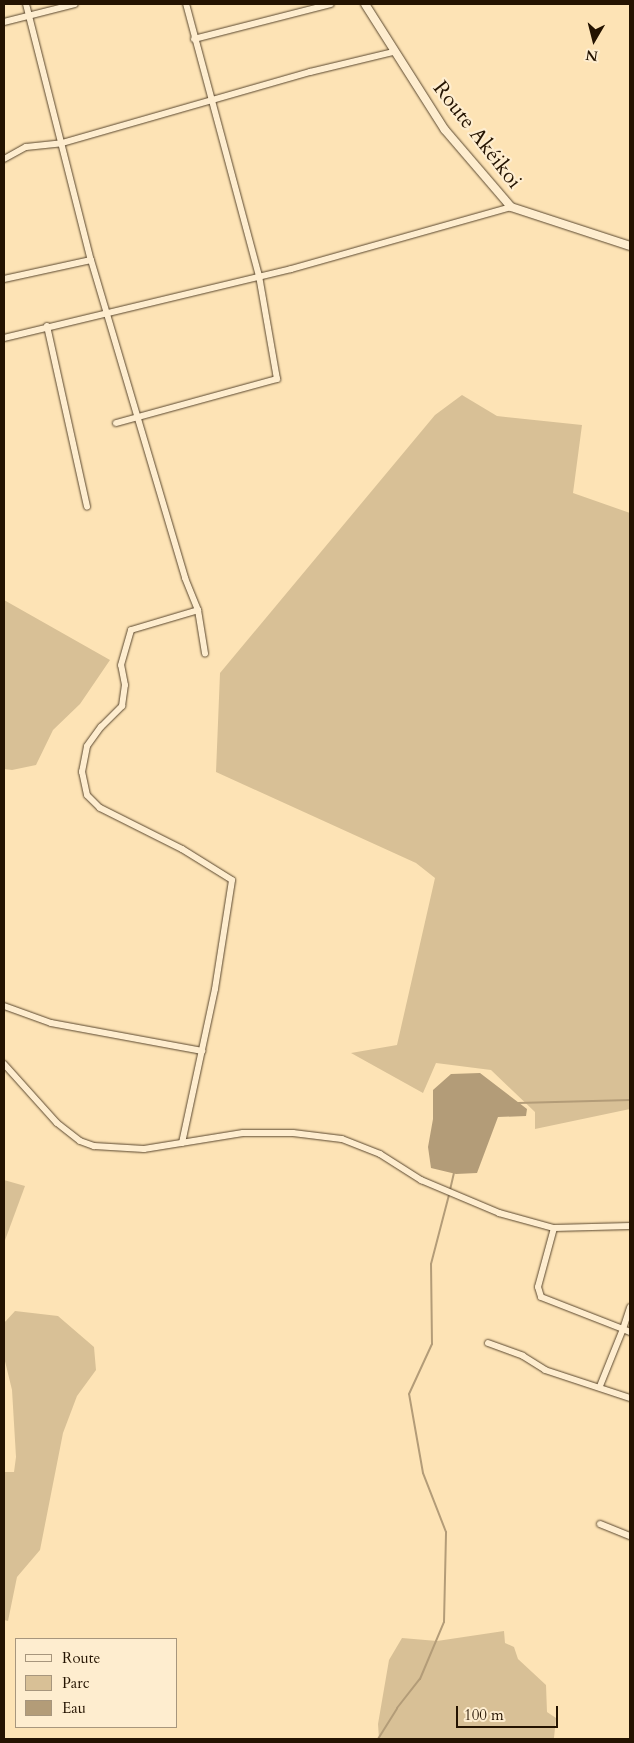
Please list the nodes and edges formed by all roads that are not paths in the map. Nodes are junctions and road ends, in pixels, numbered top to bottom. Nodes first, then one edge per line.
1 (26, 4) edge
2 (75, 4) edge
3 (186, 4) edge
4 (332, 4) edge
5 (365, 4) edge
6 (28, 15) junction
7 (4, 22) edge
8 (194, 39) junction
9 (393, 52) junction
10 (210, 100) junction
11 (62, 143) junction
12 (4, 159) edge
13 (511, 207) junction
14 (630, 246) edge
15 (91, 260) junction
16 (258, 276) junction
17 (4, 279) edge
18 (108, 312) junction
19 (47, 326) junction
20 (4, 338) edge
21 (139, 418) junction
22 (116, 423) dead end
23 (87, 507) dead end
24 (198, 610) junction
25 (205, 653) dead end
26 (4, 1006) edge
27 (202, 1051) junction
28 (4, 1064) edge
29 (182, 1143) junction
30 (630, 1226) edge
31 (554, 1228) junction
32 (630, 1307) edge
33 (623, 1329) junction
34 (630, 1332) edge
35 (488, 1342) dead end
36 (600, 1386) junction
37 (630, 1398) edge
38 (600, 1524) dead end
39 (630, 1536) edge

1 - 6 street
2 - 6 street
3 - 8 street
4 - 8 street
5 - 9 street, Route Akéikoi
6 - 7 street
6 - 11 street
8 - 10 street
9 - 10 street
9 - 13 street, Route Akéikoi
10 - 11 street
10 - 16 street
11 - 12 street
11 - 15 street
13 - 14 street, Route Akéikoi
13 - 16 street
15 - 17 street
15 - 18 street
16 - 18 street
16 - 21 street
18 - 19 street
18 - 21 street
19 - 20 street
19 - 23 street
21 - 22 street
21 - 24 street
24 - 25 street
24 - 27 street
26 - 27 street
27 - 29 street
28 - 29 street
29 - 31 street
30 - 31 street
31 - 33 street
32 - 33 street
33 - 34 street
33 - 36 street
35 - 36 street
36 - 37 street
38 - 39 street

